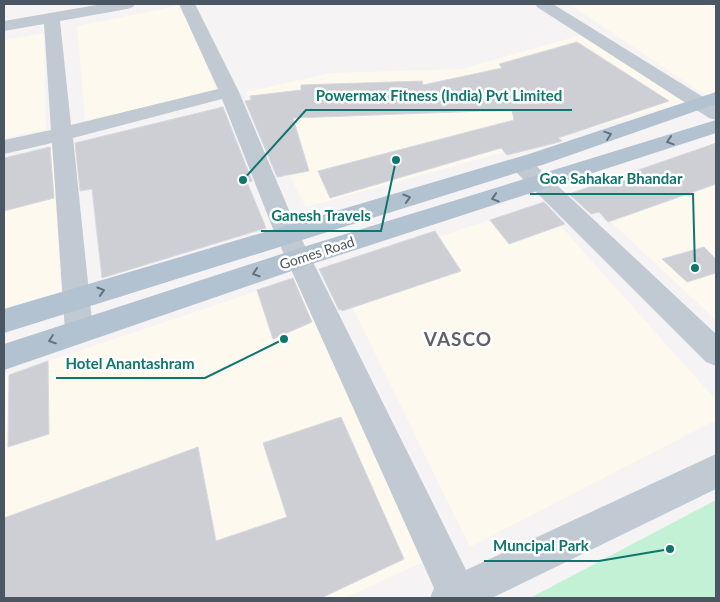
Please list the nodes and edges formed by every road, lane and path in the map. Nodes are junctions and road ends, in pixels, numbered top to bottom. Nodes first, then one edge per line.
1 (127, 4) edge
2 (187, 4) edge
3 (543, 4) edge
4 (52, 18) junction
5 (4, 26) edge
6 (229, 92) junction
7 (711, 105) edge
8 (716, 126) edge
9 (61, 134) junction
10 (4, 147) edge
11 (521, 164) junction
12 (541, 183) junction
13 (287, 234) junction
14 (300, 258) junction
15 (76, 299) junction
16 (4, 320) edge
17 (79, 331) junction
18 (716, 353) edge
19 (4, 357) edge
20 (716, 471) edge
21 (455, 597) edge

1 - 4 street
2 - 6 street
3 - 7 street
4 - 5 street
4 - 9 street
6 - 9 street
6 - 13 street
11 -> 7 main road, Gomes Road
8 -> 12 main road, Gomes Road
9 - 10 street
9 - 15 street
11 - 12 street
13 -> 11 main road, Gomes Road
12 -> 14 main road, Gomes Road
12 - 18 street
13 - 14 street
15 -> 13 main road, Gomes Road
14 -> 17 main road, Gomes Road
14 - 21 street
15 - 16 main road, Gomes Road
15 - 17 street
17 -> 19 main road, Gomes Road
20 - 21 street

